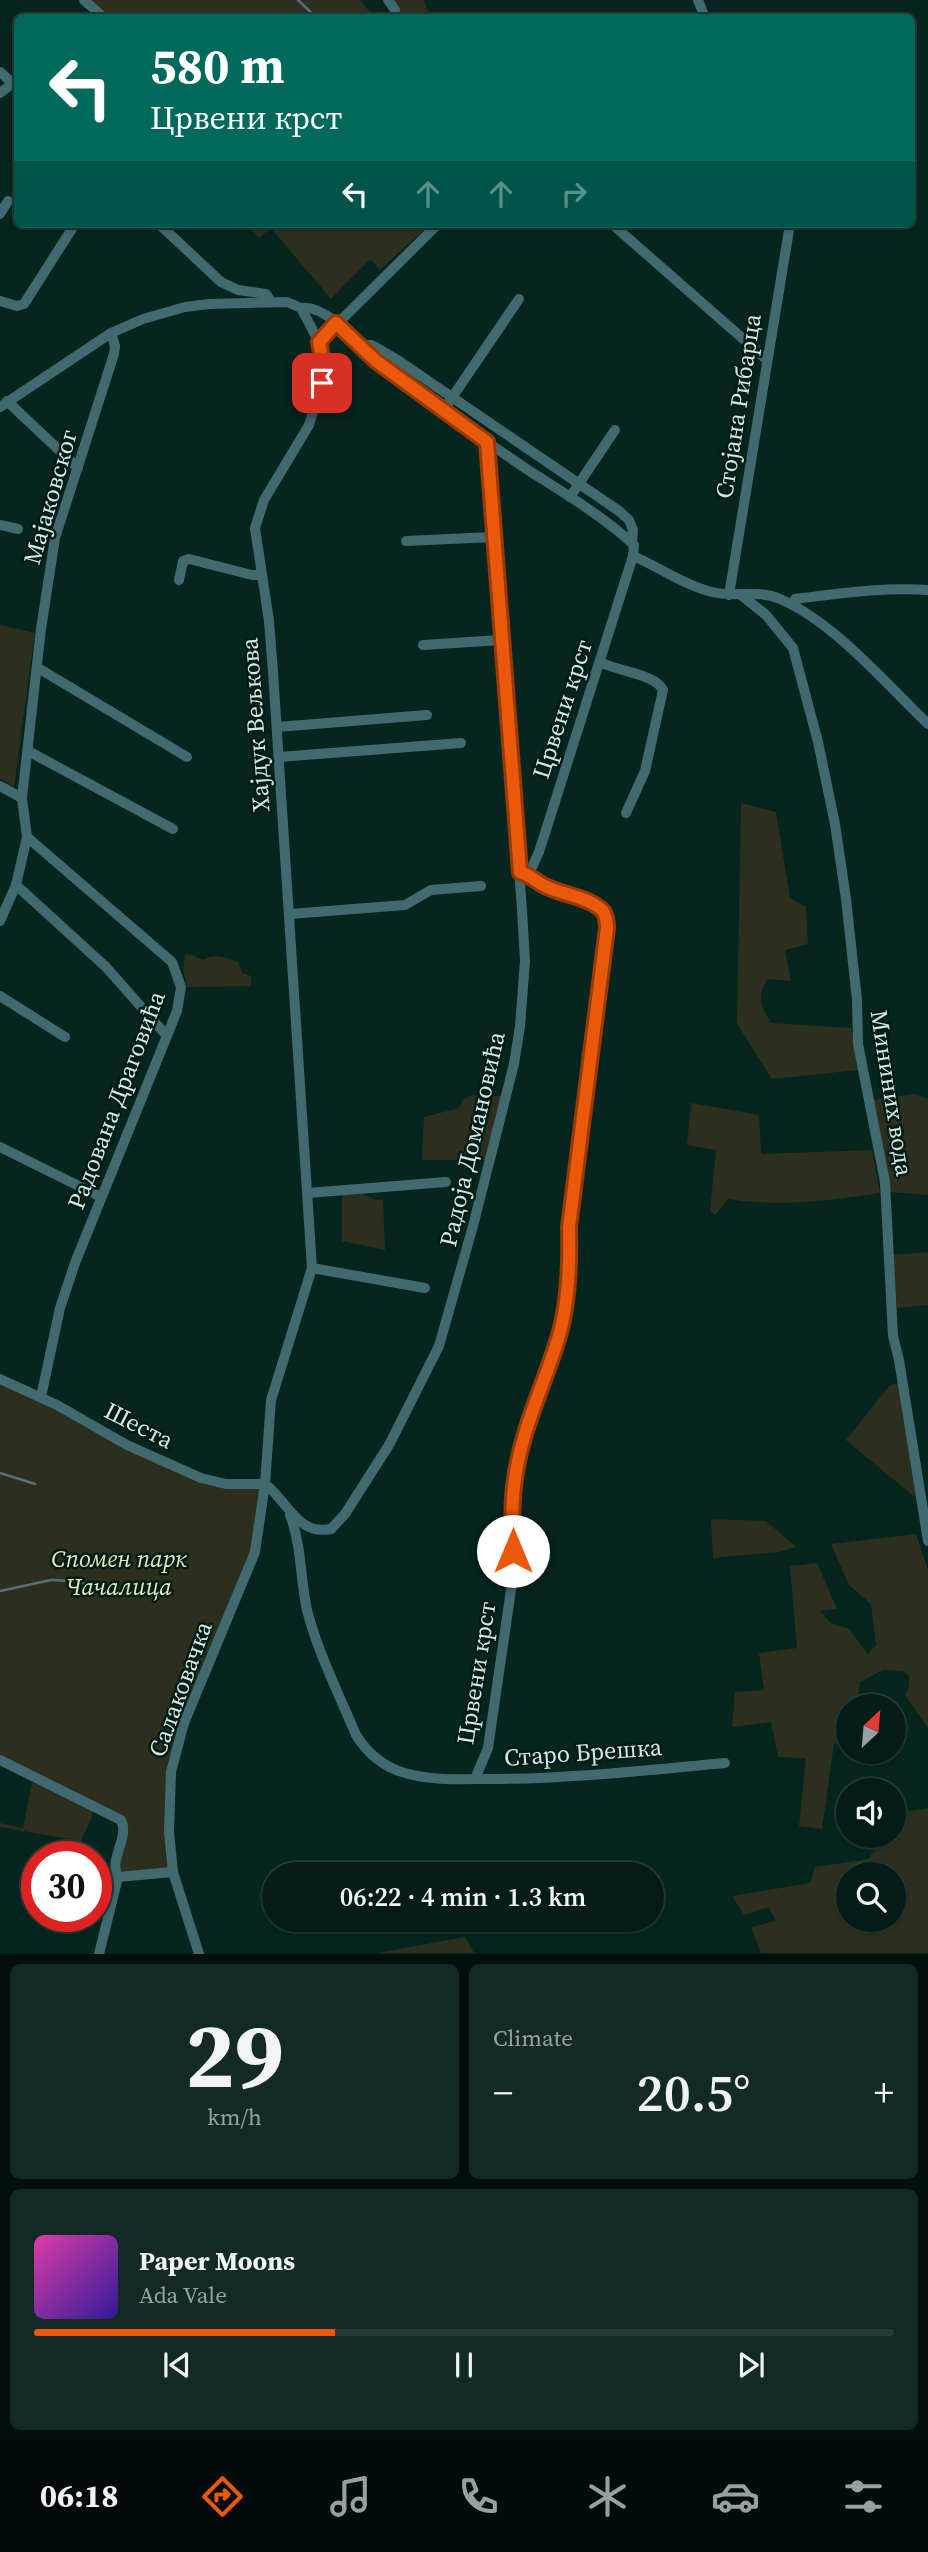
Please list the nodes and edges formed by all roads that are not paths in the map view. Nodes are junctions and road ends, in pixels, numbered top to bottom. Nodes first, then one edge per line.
1 (84, 0) edge
2 (100, 14) edge
3 (0, 72) edge
4 (14, 85) edge
5 (8, 201) dead end
6 (0, 214) edge
7 (72, 228) edge
8 (163, 228) edge
9 (434, 228) edge
10 (617, 228) edge
11 (789, 228) edge
12 (519, 299) dead end
13 (0, 301) edge
14 (271, 302) junction
15 (301, 308) junction
16 (336, 323) junction
17 (111, 333) junction
18 (319, 342) junction
19 (362, 345) junction
20 (766, 359) junction
21 (452, 397) junction
22 (3, 404) edge
23 (443, 410) junction
24 (614, 429) dead end
25 (487, 442) junction
26 (78, 468) junction
27 (580, 482) junction
28 (570, 497) junction
29 (0, 525) edge
30 (18, 529) dead end
31 (493, 537) junction
32 (407, 541) dead end
33 (632, 544) junction
34 (634, 556) junction
35 (262, 575) junction
36 (179, 580) dead end
37 (928, 590) edge
38 (734, 595) junction
39 (791, 604) junction
40 (501, 640) junction
41 (423, 645) dead end
42 (600, 662) junction
43 (38, 668) junction
44 (428, 715) dead end
45 (928, 724) edge
46 (277, 727) junction
47 (461, 743) dead end
48 (28, 751) junction
49 (187, 757) dead end
50 (279, 757) junction
51 (0, 786) edge
52 (22, 798) junction
53 (626, 813) dead end
54 (173, 829) dead end
55 (27, 837) junction
56 (524, 873) junction
57 (16, 885) junction
58 (481, 886) dead end
59 (289, 914) junction
60 (0, 921) edge
61 (0, 996) edge
62 (166, 1035) junction
63 (65, 1037) dead end
64 (0, 1147) edge
65 (446, 1182) dead end
66 (308, 1192) junction
67 (101, 1198) junction
68 (312, 1268) junction
69 (425, 1288) dead end
70 (0, 1379) edge
71 (41, 1397) junction
72 (265, 1484) junction
73 (289, 1512) junction
74 (928, 1541) edge
75 (0, 1760) edge
76 (725, 1763) dead end
77 (475, 1779) junction
78 (173, 1872) junction
79 (118, 1877) junction
80 (99, 1954) edge
81 (199, 1954) edge

1 - 2 street
3 - 4 street
5 - 6 street
7 - 13 street
8 - 14 street
9 - 16 street
10 - 20 street
11 - 20 street, Стојана Рибарца
12 - 21 street
14 - 15 street
14 - 17 street
15 - 16 street
15 - 18 street, Хајдук Вељкова
16 - 18 street
16 - 19 street
17 - 22 street
17 - 26 street, Мајаковског
18 - 35 street, Хајдук Вељкова
19 - 21 street
19 - 23 street
20 - 38 street, Стојана Рибарца
21 - 23 street
21 - 27 street
22 - 26 street
23 - 25 street
24 - 27 street
25 - 28 street
25 - 31 street, Радоја Домановића
26 - 43 street, Мајаковског
27 - 28 street
27 - 33 street
28 - 33 street
29 - 30 street
31 - 32 street
31 - 40 street, Радоја Домановића
33 - 34 street
34 - 38 street
34 - 42 street, Црвени крст
35 - 36 street
35 - 46 street, Хајдук Вељкова
37 - 39 street
38 - 39 street
38 - 74 street, Мининих вода
39 - 45 street
40 - 41 street
40 - 56 street, Радоја Домановића
42 - 53 street
42 - 56 street, Црвени крст
43 - 48 street, Мајаковског
43 - 49 street
44 - 46 street
46 - 50 street, Хајдук Вељкова
47 - 50 street
48 - 52 street, Мајаковског
48 - 54 street
50 - 59 street, Хајдук Вељкова
51 - 52 street
52 - 55 street, Мајаковског
55 - 57 street, Мајаковског
55 - 62 street, Радована Драговића
56 - 73 street, Радоја Домановића
56 - 77 street, Црвени крст
57 - 60 street, Мајаковског
57 - 62 street
58 - 59 street
59 - 66 street, Хајдук Вељкова
61 - 63 street
62 - 67 street, Радована Драговића
64 - 67 street
65 - 66 street
66 - 68 street, Хајдук Вељкова
67 - 71 street, Радована Драговића
68 - 69 street
68 - 72 street, Хајдук Вељкова
70 - 71 street, Шеста
71 - 72 street, Шеста
72 - 73 street, Радоја Домановића
72 - 78 street, Салаковачка
73 - 77 street, Старо Брешка
75 - 79 street
76 - 77 street, Старо Брешка
78 - 79 street
78 - 81 street, Салаковачка
79 - 80 street

